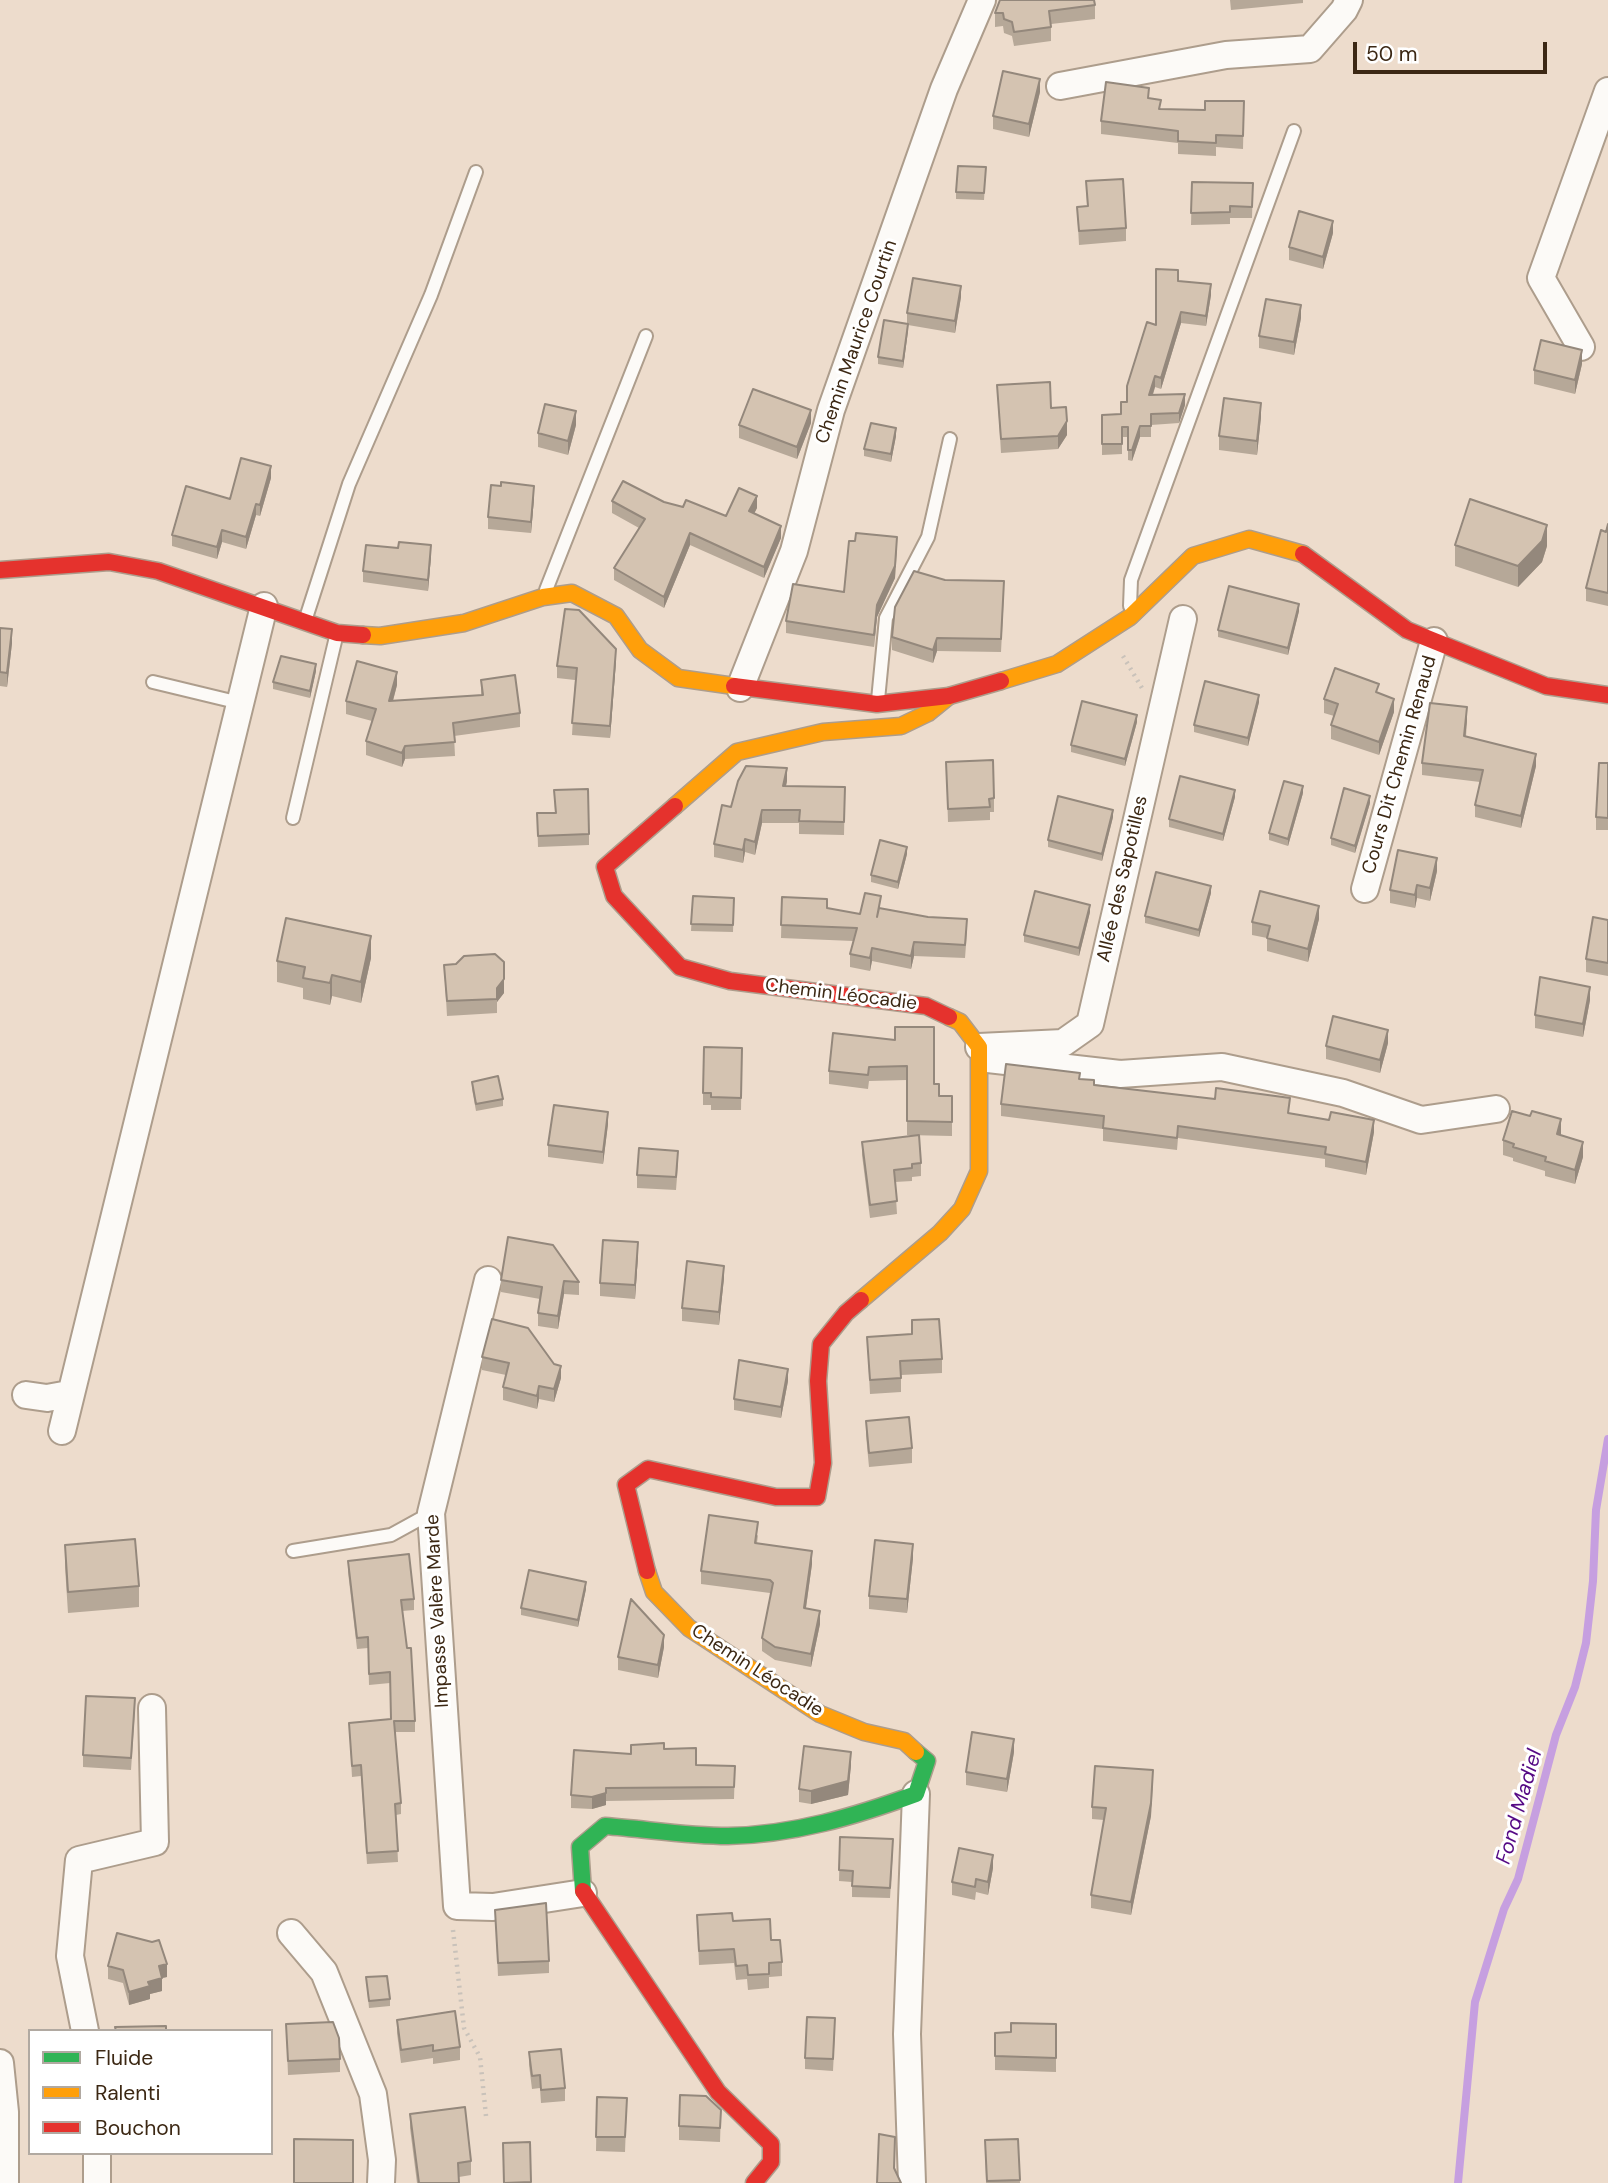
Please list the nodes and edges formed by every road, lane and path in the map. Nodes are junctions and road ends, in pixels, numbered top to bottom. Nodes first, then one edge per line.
1 (982, 0) edge
2 (1349, 0) edge
3 (1060, 86) dead end
4 (1608, 91) edge
5 (1294, 131) dead end
6 (476, 172) dead end
7 (646, 336) dead end
8 (1581, 347) edge
9 (950, 439) dead end
10 (0, 570) edge
11 (543, 597) junction
12 (264, 606) junction
13 (1130, 617) junction
14 (1182, 620) dead end
15 (304, 621) junction
16 (337, 633) junction
17 (1110, 633) junction
18 (1434, 641) junction
19 (153, 682) dead end
20 (740, 688) junction
21 (1608, 695) edge
22 (949, 696) junction
23 (1165, 698) junction
24 (240, 703) junction
25 (877, 704) junction
26 (293, 818) dead end
27 (1365, 890) dead end
28 (979, 1053) junction
29 (1496, 1109) dead end
30 (488, 1280) dead end
31 (69, 1394) junction
32 (26, 1395) dead end
33 (62, 1431) dead end
34 (431, 1513) junction
35 (293, 1551) dead end
36 (152, 1709) dead end
37 (916, 1794) junction
38 (583, 1893) junction
39 (457, 1906) junction
40 (291, 1933) dead end
41 (85, 2029) edge
42 (0, 2063) edge
43 (486, 2116) dead end
44 (97, 2155) edge
45 (5, 2183) edge
46 (97, 2183) edge
47 (381, 2183) edge
48 (754, 2183) edge
49 (912, 2183) edge

1 - 20 street, Chemin Maurice Courtin
2 - 3 street
4 - 8 street
5 - 13 lane
6 - 15 lane
7 - 11 lane
9 - 25 lane
10 - 12 street, Cours Dit Chemin Renaud
11 - 16 street, Cours Dit Chemin Renaud
11 - 20 street, Cours Dit Chemin Renaud
12 - 15 street, Cours Dit Chemin Renaud
12 - 24 street
13 - 17 street, Cours Dit Chemin Renaud
13 - 18 street, Cours Dit Chemin Renaud
14 - 23 street, Allée des Sapotilles
15 - 16 street, Cours Dit Chemin Renaud
16 - 26 lane
17 - 22 street, Cours Dit Chemin Renaud
17 - 23 path
18 - 21 street, Cours Dit Chemin Renaud
18 - 27 street, Cours Dit Chemin Renaud
19 - 24 lane
20 - 25 street, Cours Dit Chemin Renaud
22 - 25 street, Cours Dit Chemin Renaud
22 - 28 street, Chemin Léocadie
23 - 28 street, Allée des Sapotilles
24 - 31 street
28 - 29 street
28 - 37 street, Chemin Léocadie
30 - 34 street, Impasse Valère Marde
31 - 32 street
31 - 33 street
34 - 35 lane
34 - 39 street, Impasse Valère Marde
36 - 41 street
37 - 38 street
37 - 49 street
38 - 39 street
38 - 48 street
39 - 43 path
40 - 47 street
42 - 45 street
44 - 46 street

